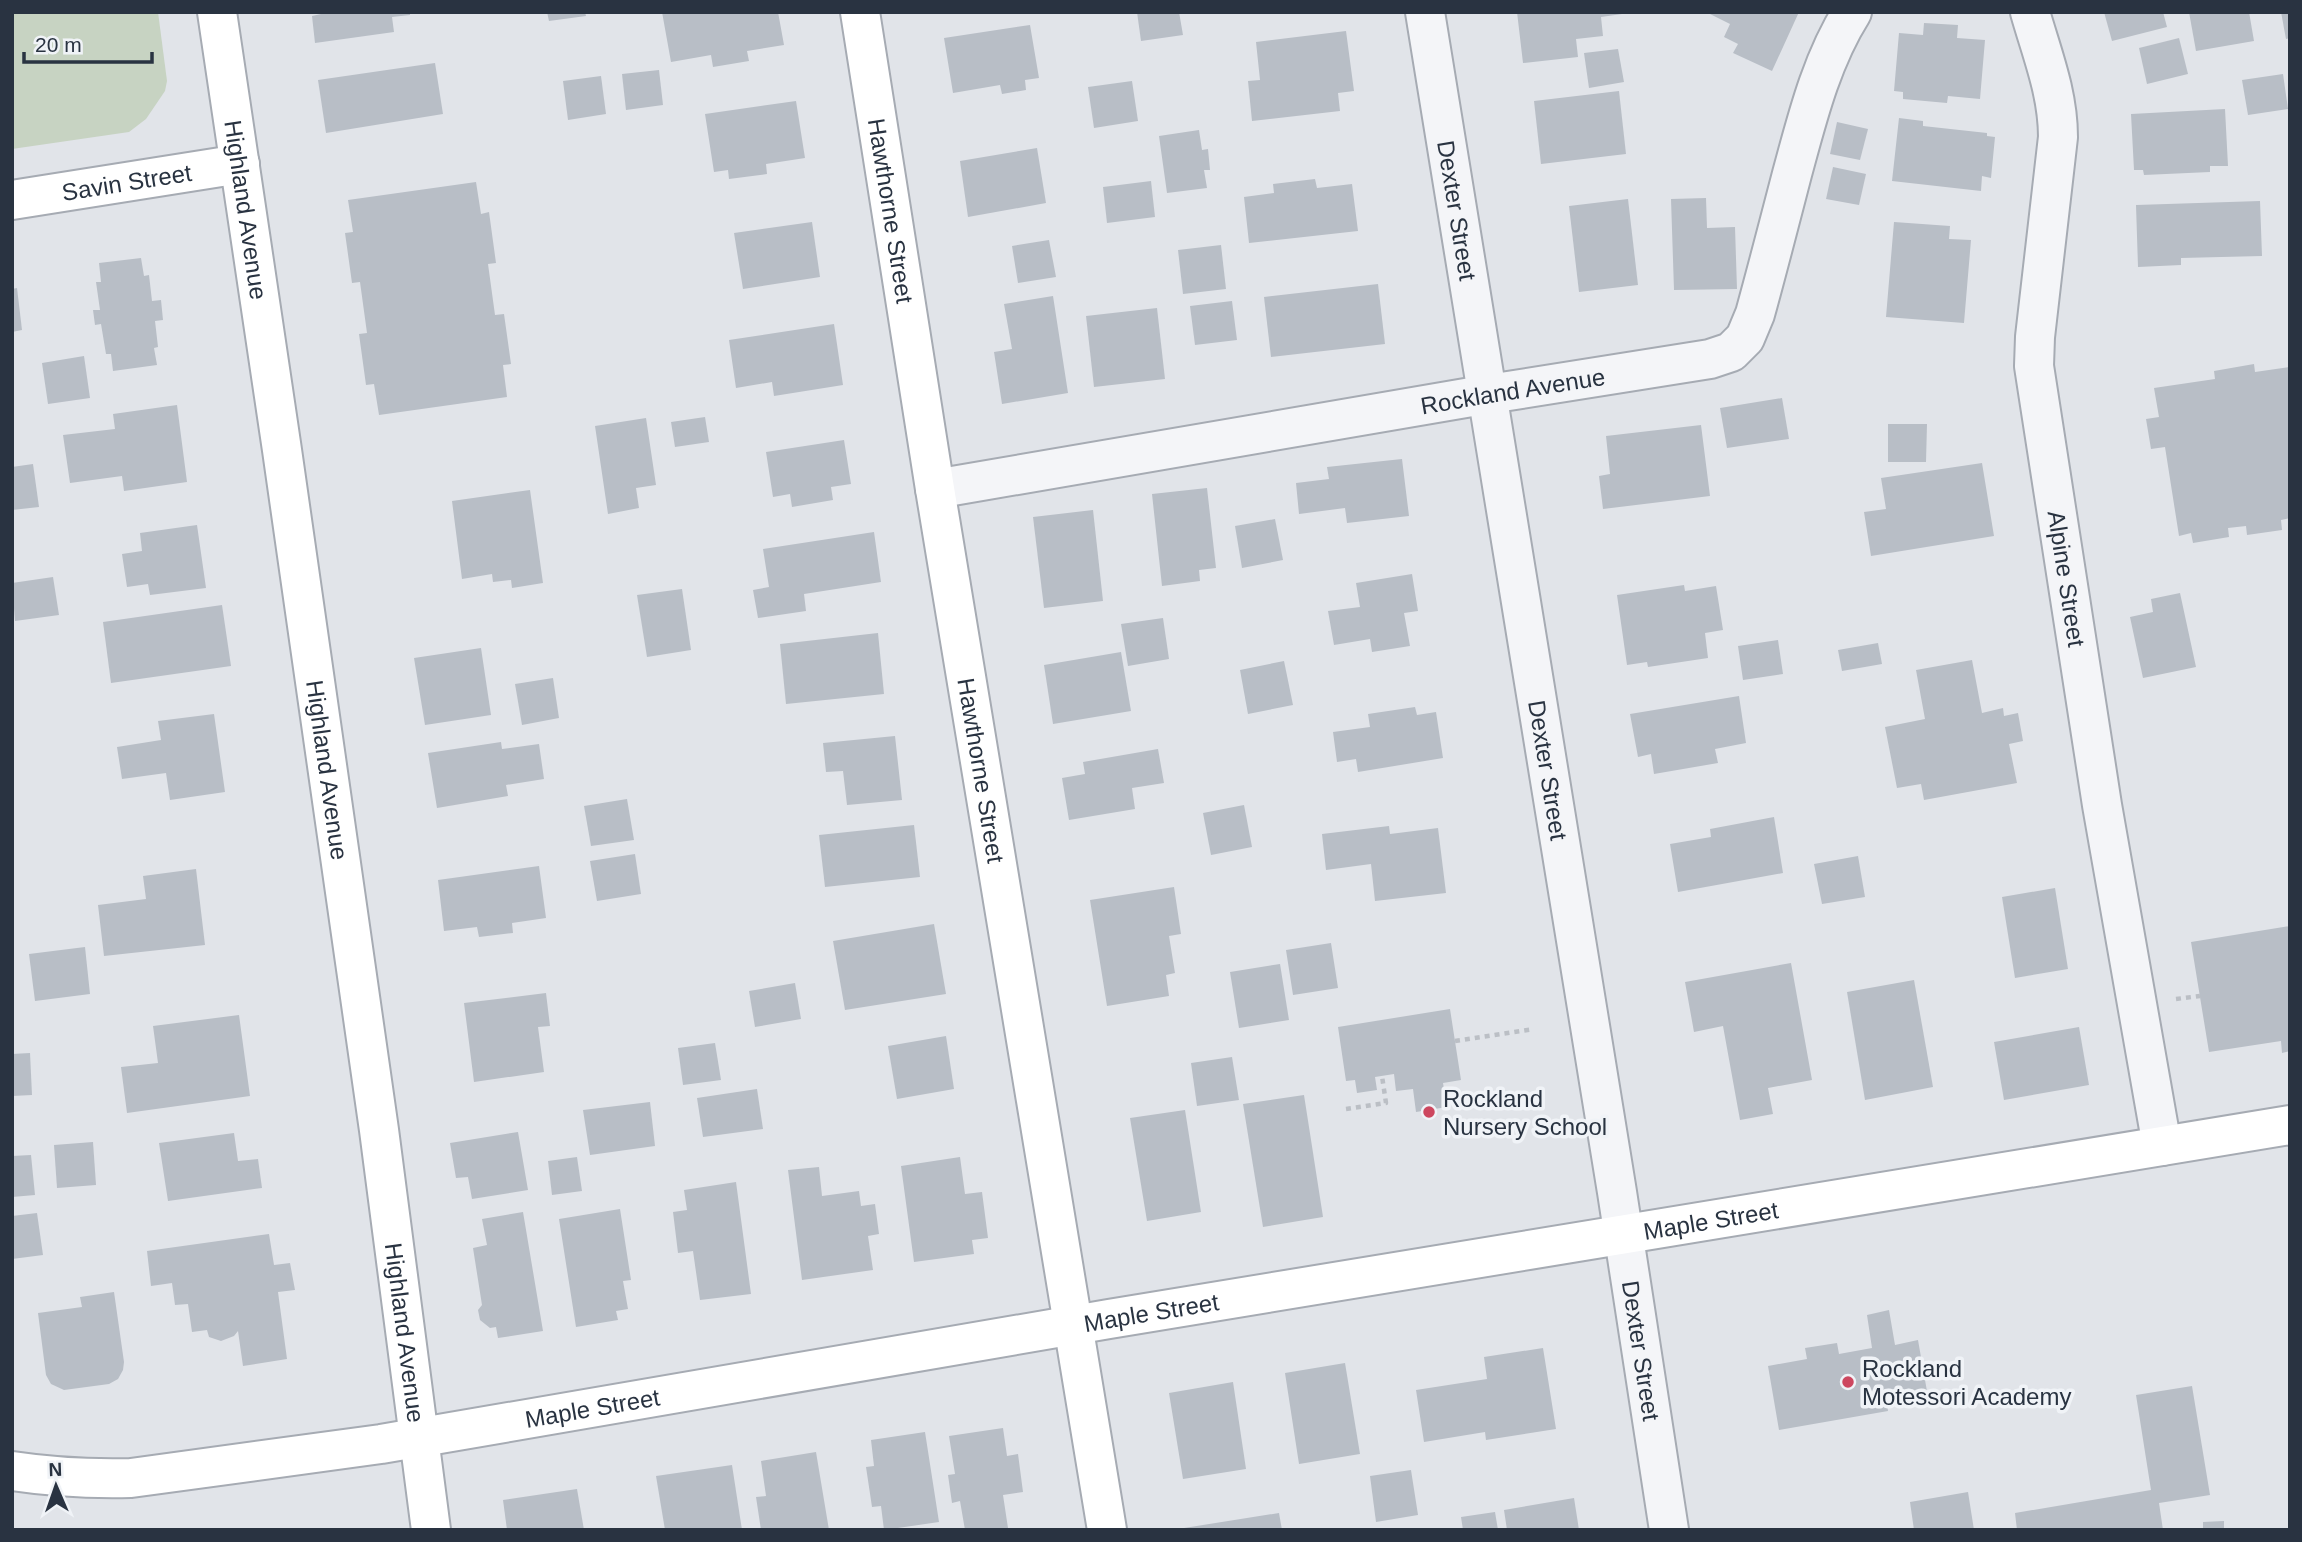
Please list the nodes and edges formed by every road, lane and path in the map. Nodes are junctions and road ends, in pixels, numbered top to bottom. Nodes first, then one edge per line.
1 (217, 12) edge
2 (860, 12) edge
3 (1426, 12) edge
4 (1852, 12) edge
5 (2030, 12) edge
6 (240, 164) junction
7 (12, 200) edge
8 (1489, 394) junction
9 (935, 489) junction
10 (1534, 1029) dead end
11 (1455, 1041) dead end
12 (1382, 1076) dead end
13 (1346, 1109) dead end
14 (2290, 1125) edge
15 (2162, 1146) junction
16 (1624, 1234) junction
17 (1072, 1325) junction
18 (419, 1437) junction
19 (12, 1471) edge
20 (431, 1530) edge
21 (1107, 1530) edge
22 (1669, 1530) edge

1 - 6 street, Highland Avenue
2 - 9 street, Hawthorne Street
3 - 8 street, Dexter Street
4 - 8 street, Rockland Avenue
5 - 15 street, Alpine Street
6 - 7 street, Savin Street
6 - 18 street, Highland Avenue
8 - 9 street, Rockland Avenue
8 - 16 street, Dexter Street
9 - 17 street, Hawthorne Street
10 - 11 path
12 - 13 path
14 - 15 street, Maple Street
15 - 16 street, Maple Street
16 - 17 street, Maple Street
16 - 22 street, Dexter Street
17 - 18 street, Maple Street
17 - 21 street, Hawthorne Street
18 - 19 street, Maple Street
18 - 20 street, Highland Avenue

